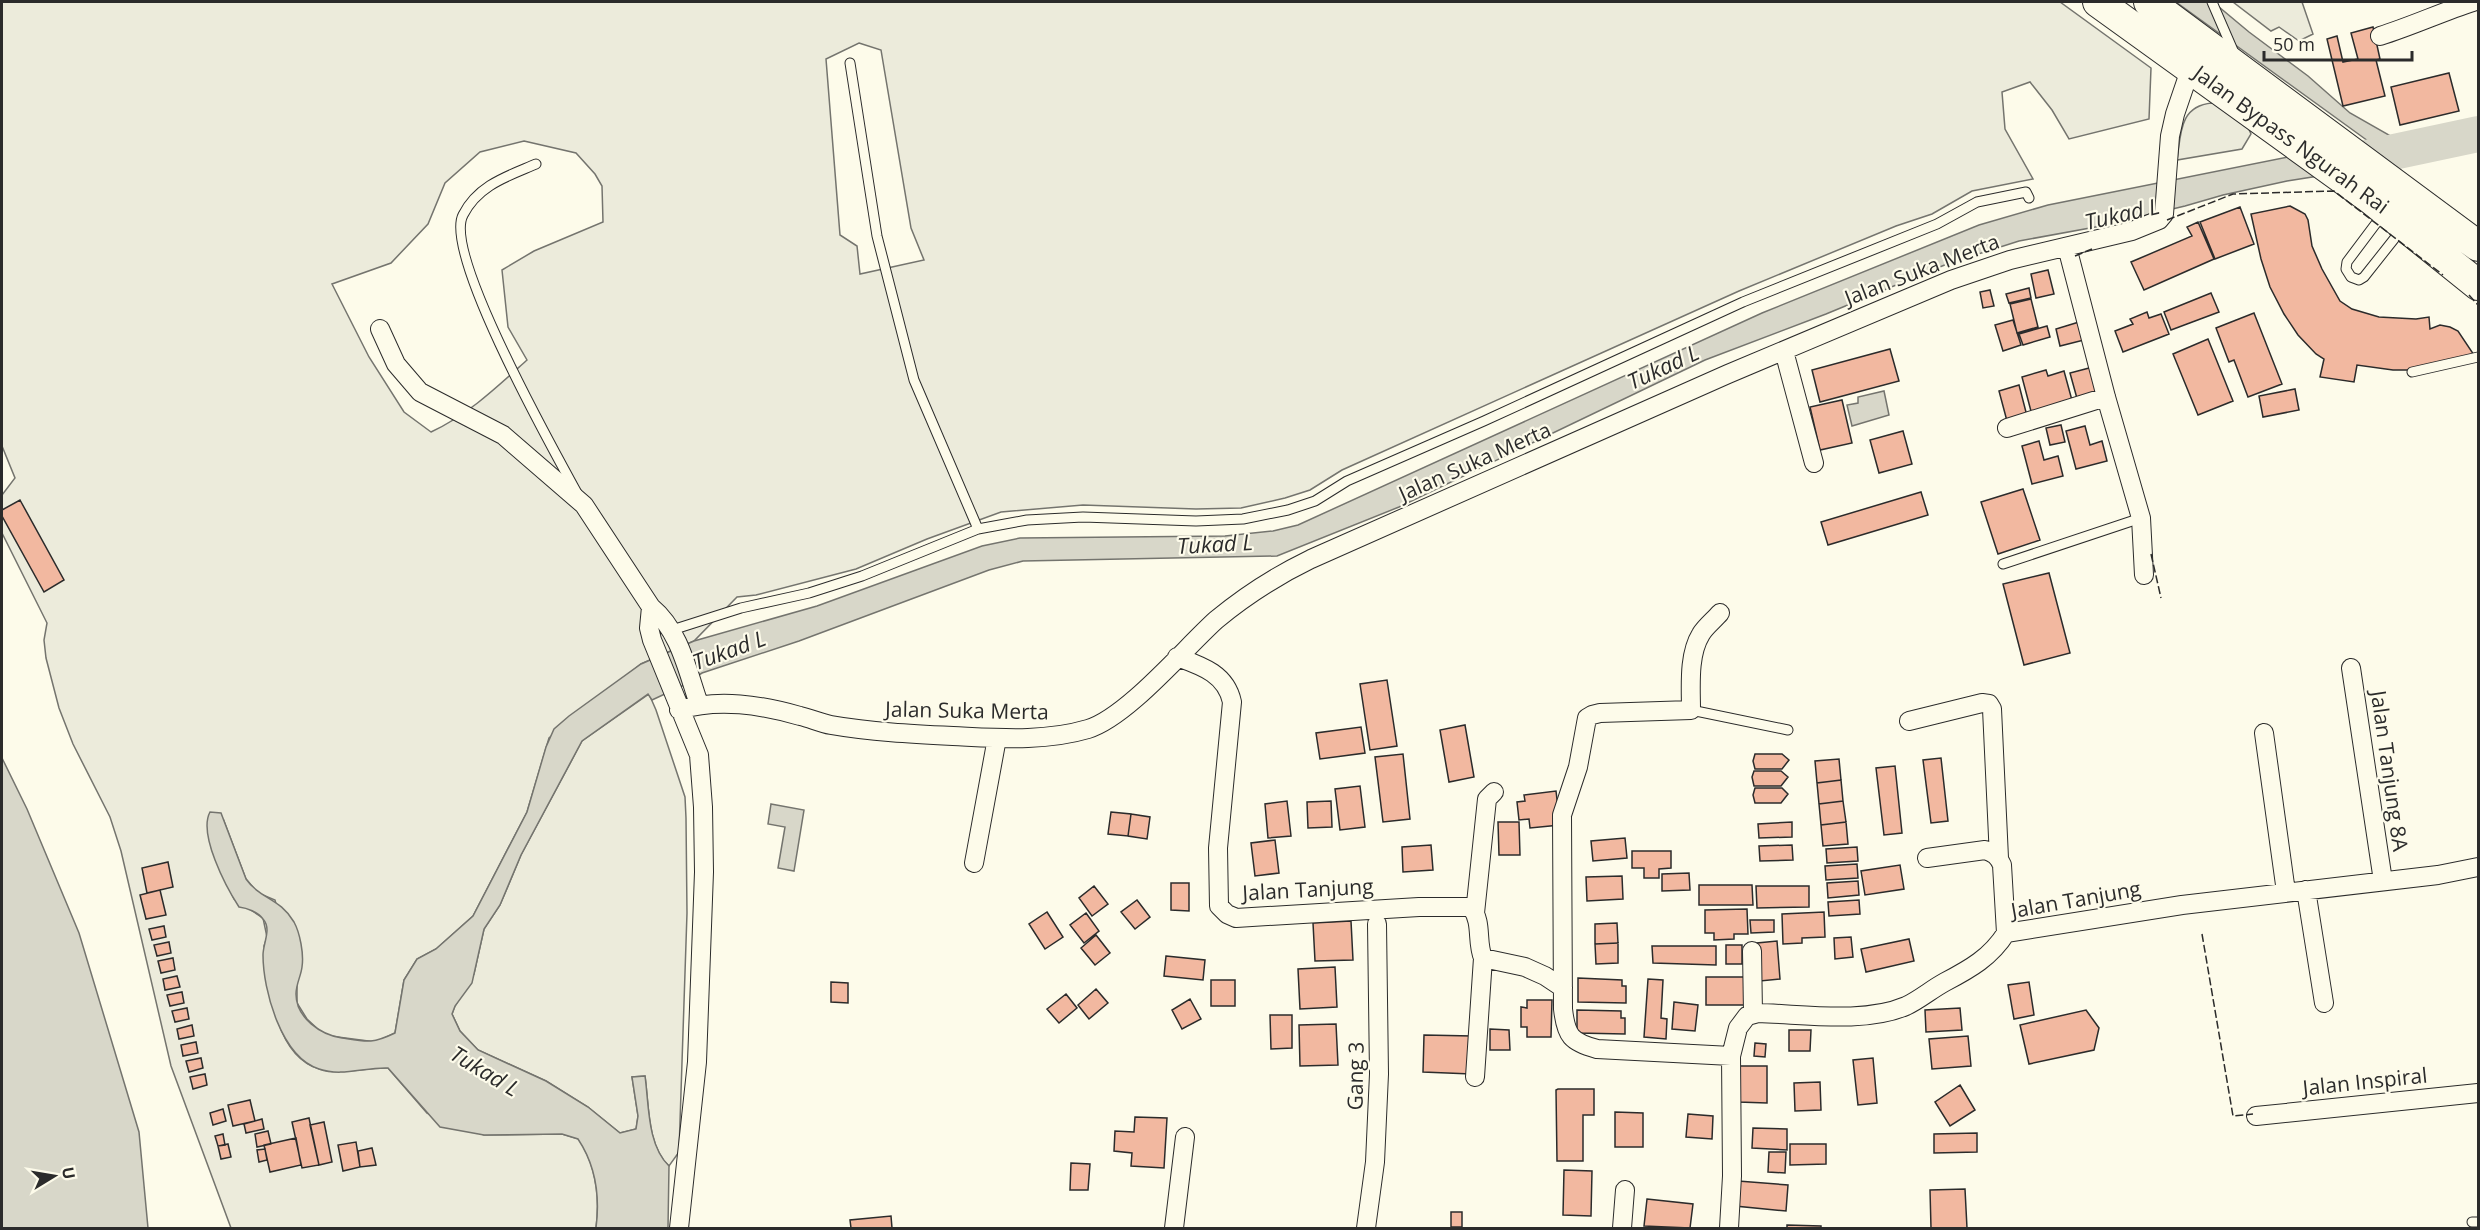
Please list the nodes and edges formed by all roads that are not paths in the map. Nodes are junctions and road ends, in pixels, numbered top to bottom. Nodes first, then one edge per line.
1 (2098, 2) edge
2 (2149, 2) edge
3 (2212, 2) edge
4 (2473, 2) edge
5 (2380, 36) dead end
6 (2237, 62) junction
7 (850, 63) dead end
8 (2192, 67) junction
9 (2260, 99) junction
10 (536, 164) dead end
11 (2029, 198) dead end
12 (2389, 204) junction
13 (2478, 246) edge
14 (2067, 247) junction
15 (2478, 285) edge
16 (380, 329) dead end
17 (1784, 351) junction
18 (2478, 357) edge
19 (2412, 372) dead end
20 (2106, 397) junction
21 (2007, 428) dead end
22 (1814, 463) dead end
23 (584, 505) junction
24 (2141, 518) junction
25 (978, 529) junction
26 (2003, 564) dead end
27 (2144, 575) dead end
28 (651, 607) junction
29 (1720, 613) dead end
30 (675, 635) junction
31 (1177, 657) junction
32 (2351, 668) dead end
33 (676, 703) junction
34 (699, 704) junction
35 (1691, 710) junction
36 (1910, 721) dead end
37 (1788, 730) dead end
38 (2264, 733) dead end
39 (997, 738) junction
40 (1494, 792) dead end
41 (1927, 858) dead end
42 (1999, 858) junction
43 (974, 863) dead end
44 (2478, 867) edge
45 (2383, 881) junction
46 (2306, 890) junction
47 (2286, 892) junction
48 (1476, 913) junction
49 (1377, 924) dead end
50 (2006, 933) junction
51 (1752, 951) dead end
52 (1483, 958) junction
53 (1563, 988) junction
54 (2324, 1003) dead end
55 (1753, 1013) junction
56 (1731, 1056) junction
57 (1475, 1077) dead end
58 (2478, 1093) edge
59 (2256, 1116) dead end
60 (1185, 1137) dead end
61 (1625, 1190) dead end
62 (680, 1228) edge
63 (1174, 1228) edge
64 (1366, 1228) edge
65 (1622, 1228) edge
66 (1729, 1228) edge

1 - 8 highway, Jalan Bypass Ngurah Rai
2 - 6 highway, Jalan Bypass Ngurah Rai
3 - 6 lane
4 - 5 street
6 - 9 highway, Jalan Bypass Ngurah Rai
7 - 25 lane
8 - 9 highway, Jalan Bypass Ngurah Rai
8 - 14 street, Jalan Suka Merta
9 - 12 highway, Jalan Bypass Ngurah Rai
10 - 23 lane
11 - 25 lane
12 - 12 lane
12 - 13 highway, Jalan Bypass Ngurah Rai
12 - 15 highway, Jalan Bypass Ngurah Rai
14 - 17 street, Jalan Suka Merta
14 - 20 street
16 - 23 street
17 - 22 street
17 - 31 street, Jalan Suka Merta
18 - 19 lane
20 - 21 street
20 - 24 street
23 - 28 street
24 - 26 lane
24 - 27 street
25 - 30 lane
28 - 30 street
28 - 33 street
29 - 35 street
30 - 34 street
31 - 39 street, Jalan Suka Merta
31 - 48 street, Jalan Tanjung
32 - 45 street, Jalan Tanjung 8A
33 - 34 street, Jalan Suka Merta
33 - 62 street
34 - 39 street, Jalan Suka Merta
35 - 37 lane
35 - 53 street
36 - 42 street
38 - 47 street
39 - 43 street
40 - 48 street
41 - 42 street
42 - 50 street
44 - 45 street, Jalan Tanjung
45 - 46 street, Jalan Tanjung
46 - 47 street, Jalan Tanjung
46 - 54 street
47 - 50 street, Jalan Tanjung
48 - 52 street
49 - 64 street, Gang 3
50 - 55 street, Jalan Tanjung
51 - 55 street
52 - 53 street
52 - 57 street
53 - 56 street
55 - 56 street
56 - 66 street
58 - 59 street, Jalan Inspiral
60 - 63 street
61 - 65 street

